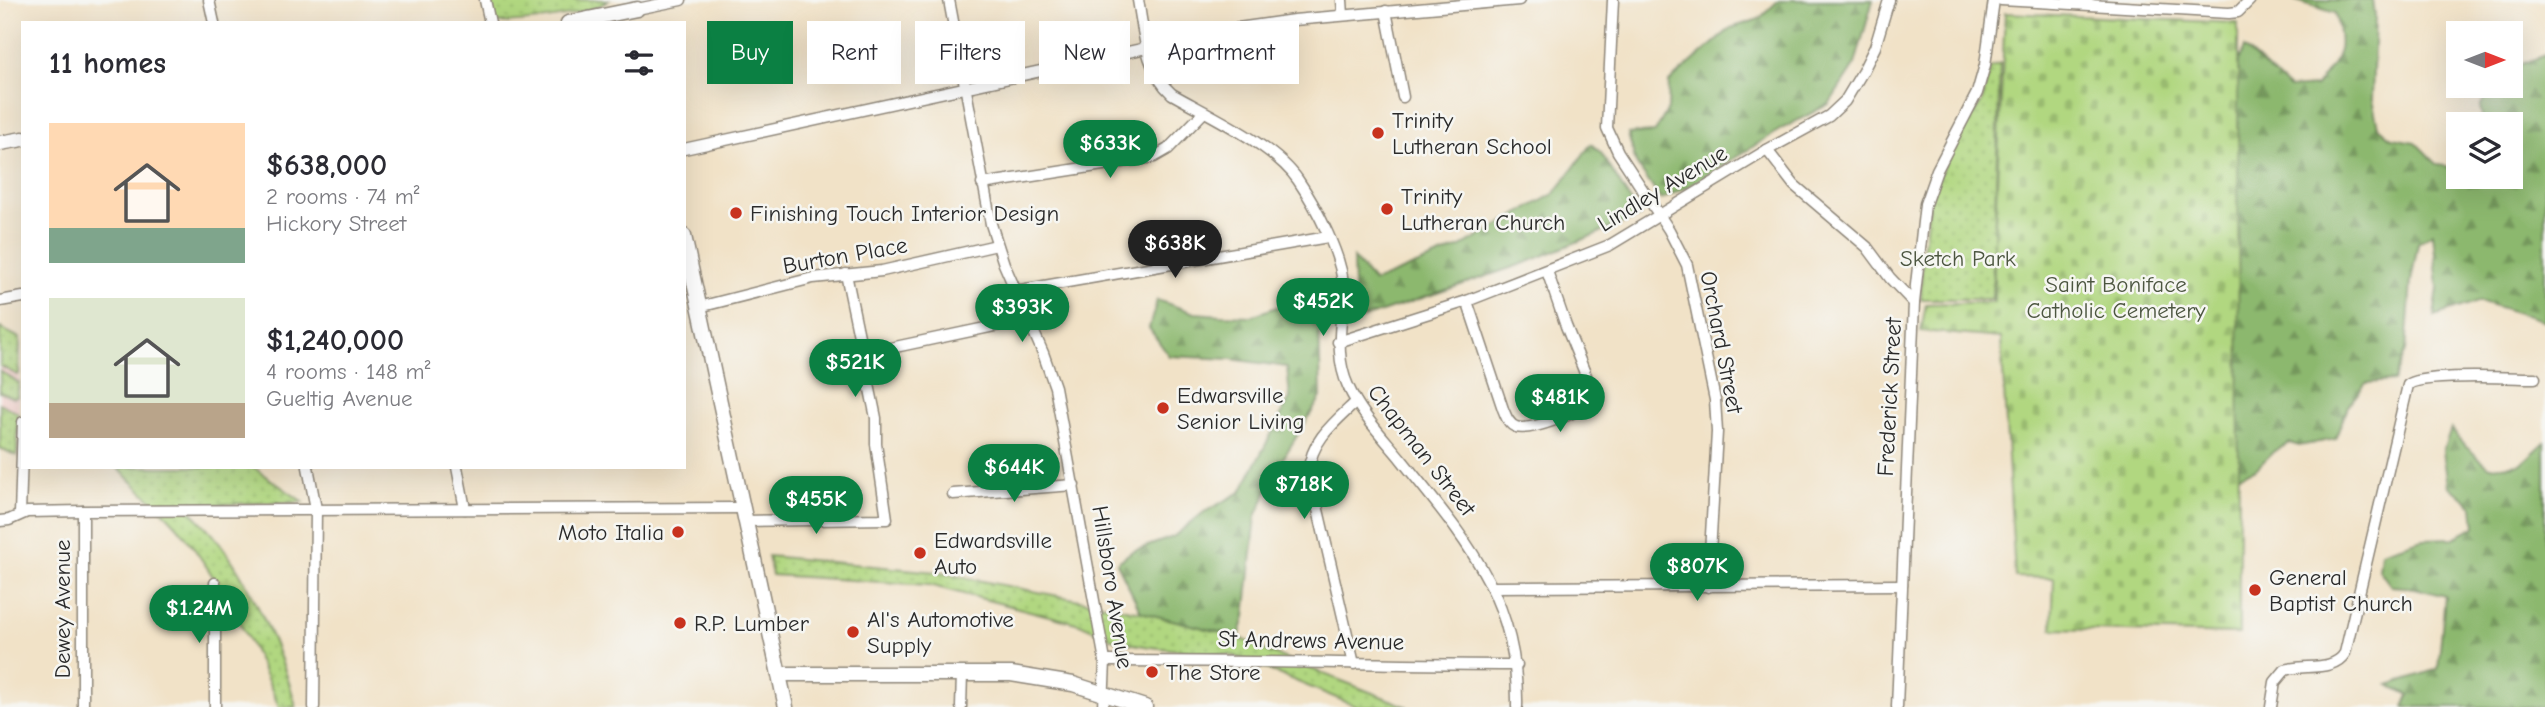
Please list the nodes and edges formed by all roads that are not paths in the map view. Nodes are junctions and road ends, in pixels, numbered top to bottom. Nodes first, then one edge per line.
1 (209, 0) edge
2 (485, 0) edge
3 (681, 0) edge
4 (949, 0) edge
5 (1138, 0) edge
6 (1342, 0) edge
7 (1519, 0) edge
8 (1613, 0) edge
9 (1889, 0) edge
10 (1994, 0) edge
11 (2001, 0) edge
12 (2250, 0) edge
13 (1470, 2) edge
14 (638, 11) edge
15 (1386, 11) junction
16 (1343, 15) junction
17 (214, 21) edge
18 (490, 21) edge
19 (580, 21) edge
20 (1295, 21) edge
21 (1144, 32) edge
22 (1144, 49) edge
23 (1161, 84) edge
24 (964, 87) junction
25 (1403, 97) dead end
26 (1204, 113) junction
27 (21, 139) edge
28 (0, 143) edge
29 (686, 149) edge
30 (1767, 150) junction
31 (982, 184) junction
32 (1660, 215) junction
33 (1328, 237) junction
34 (686, 245) edge
35 (997, 245) junction
36 (1547, 271) junction
37 (846, 274) junction
38 (1015, 291) junction
39 (21, 297) edge
40 (1467, 301) junction
41 (0, 302) edge
42 (1914, 303) junction
43 (699, 307) junction
44 (1028, 319) junction
45 (1338, 342) junction
46 (862, 354) junction
47 (2535, 378) dead end
48 (1356, 402) junction
49 (21, 469) edge
50 (308, 469) edge
51 (457, 469) edge
52 (1074, 485) junction
53 (953, 494) dead end
54 (316, 509) junction
55 (465, 509) junction
56 (83, 511) junction
57 (20, 514) junction
58 (744, 515) junction
59 (0, 520) edge
60 (215, 583) dead end
61 (1902, 585) junction
62 (1493, 587) junction
63 (1709, 587) junction
64 (1105, 661) junction
65 (1354, 664) junction
66 (1517, 665) junction
67 (779, 674) junction
68 (961, 674) junction
69 (1103, 700) edge
70 (83, 707) edge
71 (215, 707) edge
72 (314, 707) edge
73 (786, 707) edge
74 (961, 707) edge
75 (1145, 707) edge
76 (1517, 707) edge
77 (1897, 707) edge
78 (2271, 707) edge

1 - 17 street
2 - 18 street
3 - 14 street
4 - 24 street, Hillsboro Avenue
5 - 21 street, Chapman Street
6 - 16 street
7 - 13 street
8 - 32 street, Orchard Street
9 - 30 street, Lindley Avenue
10 - 42 street
11 - 12 street
13 - 15 street
14 - 19 main road
15 - 16 street
15 - 25 street
16 - 20 street
22 - 24 street
23 - 26 street, Chapman Street
24 - 29 street
24 - 31 street, Hillsboro Avenue
26 - 31 street
26 - 33 street, Chapman Street
27 - 28 main road
30 - 32 street, Lindley Avenue
30 - 42 street, Frederick Street
31 - 35 street, Hillsboro Avenue
32 - 36 street, Lindley Avenue
32 - 63 street, Orchard Street
33 - 38 street
33 - 45 street, Chapman Street
34 - 43 main road
35 - 37 street, Burton Place
35 - 38 street, Hillsboro Avenue
36 - 40 street, Lindley Avenue
36 - 40 street
37 - 43 street, Burton Place
37 - 46 street
38 - 44 street, Hillsboro Avenue
39 - 41 street
40 - 45 street, Lindley Avenue
42 - 61 street, Frederick Street
43 - 58 main road
44 - 46 street
44 - 52 street, Hillsboro Avenue
45 - 48 street, Chapman Street
46 - 58 street
47 - 78 street
48 - 62 street, Chapman Street
48 - 65 street
49 - 57 street
50 - 54 street
51 - 55 street
52 - 53 street
52 - 64 street, Hillsboro Avenue
54 - 55 street
54 - 56 street
54 - 72 street
55 - 58 street
56 - 57 street
56 - 70 street, Dewey Avenue
57 - 59 street
58 - 67 main road
60 - 71 street
61 - 63 street
61 - 77 street, Frederick Street
62 - 63 street
62 - 66 street, Chapman Street
64 - 65 street, St Andrews Avenue
64 - 69 street, Hillsboro Avenue
65 - 66 street, St Andrews Avenue
66 - 76 street, Chapman Street
67 - 68 main road
67 - 73 main road
68 - 69 main road
68 - 74 street
69 - 75 main road, Hillsboro Avenue

